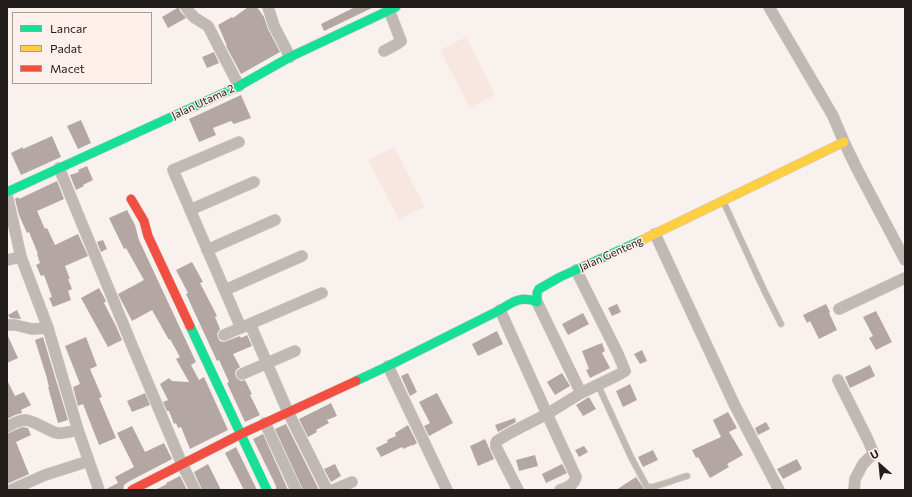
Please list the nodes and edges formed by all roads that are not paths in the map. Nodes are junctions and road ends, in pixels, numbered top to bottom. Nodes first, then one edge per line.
1 (186, 7) edge
2 (268, 7) edge
3 (770, 7) edge
4 (392, 9) edge
5 (384, 51) dead end
6 (290, 57) junction
7 (240, 86) junction
8 (239, 142) dead end
9 (844, 142) junction
10 (59, 168) junction
11 (254, 182) dead end
12 (7, 194) edge
13 (131, 199) dead end
14 (723, 202) junction
15 (190, 210) junction
16 (275, 220) dead end
17 (655, 234) junction
18 (207, 250) junction
19 (302, 256) dead end
20 (21, 257) junction
21 (7, 260) edge
22 (905, 260) edge
23 (576, 270) junction
24 (905, 278) edge
25 (225, 290) junction
26 (322, 292) dead end
27 (537, 302) junction
28 (839, 309) dead end
29 (500, 310) junction
30 (781, 324) dead end
31 (7, 325) edge
32 (245, 326) junction
33 (48, 328) junction
34 (224, 335) dead end
35 (295, 351) dead end
36 (267, 364) junction
37 (388, 366) junction
38 (242, 374) dead end
39 (838, 380) dead end
40 (598, 385) junction
41 (581, 393) junction
42 (288, 412) junction
43 (547, 414) junction
44 (265, 423) junction
45 (7, 426) edge
46 (78, 430) junction
47 (241, 434) junction
48 (89, 461) junction
49 (182, 464) junction
50 (686, 476) dead end
51 (352, 482) dead end
52 (11, 490) edge
53 (99, 490) edge
54 (132, 490) edge
55 (195, 490) edge
56 (267, 490) edge
57 (296, 490) edge
58 (327, 490) edge
59 (333, 490) edge
60 (447, 490) edge
61 (518, 490) edge
62 (560, 490) edge
63 (779, 490) edge
64 (854, 490) edge

1 - 7 street
2 - 6 street
3 - 9 street
4 - 5 street
4 - 6 street, Jalan Utama 2
6 - 7 street, Jalan Utama 2
7 - 10 street, Jalan Utama 2
8 - 15 street
9 - 14 street, Jalan Genteng
9 - 22 street
10 - 12 street, Jalan Utama 2
10 - 49 street
11 - 15 street
12 - 20 street
13 - 47 street
14 - 17 street, Jalan Genteng
14 - 30 lane
15 - 18 street
16 - 18 street
17 - 23 street, Jalan Genteng
17 - 63 street
18 - 25 street
19 - 25 street
20 - 21 street
20 - 33 street
23 - 27 street, Jalan Genteng
23 - 40 street
24 - 28 street
25 - 32 street
26 - 32 street
27 - 29 street
27 - 41 street
29 - 37 street
29 - 43 street
31 - 33 street
32 - 34 street
32 - 36 street
33 - 46 street
35 - 36 street
36 - 38 street
36 - 42 street
37 - 42 street
37 - 60 street
39 - 64 street
40 - 41 street
40 - 50 lane
41 - 43 street
42 - 44 street
42 - 58 street
43 - 61 street
43 - 62 street
44 - 47 street
44 - 57 street
45 - 46 street
46 - 48 street
47 - 49 street
47 - 56 street
48 - 52 street
48 - 53 street
49 - 54 street
49 - 55 street
51 - 59 street

